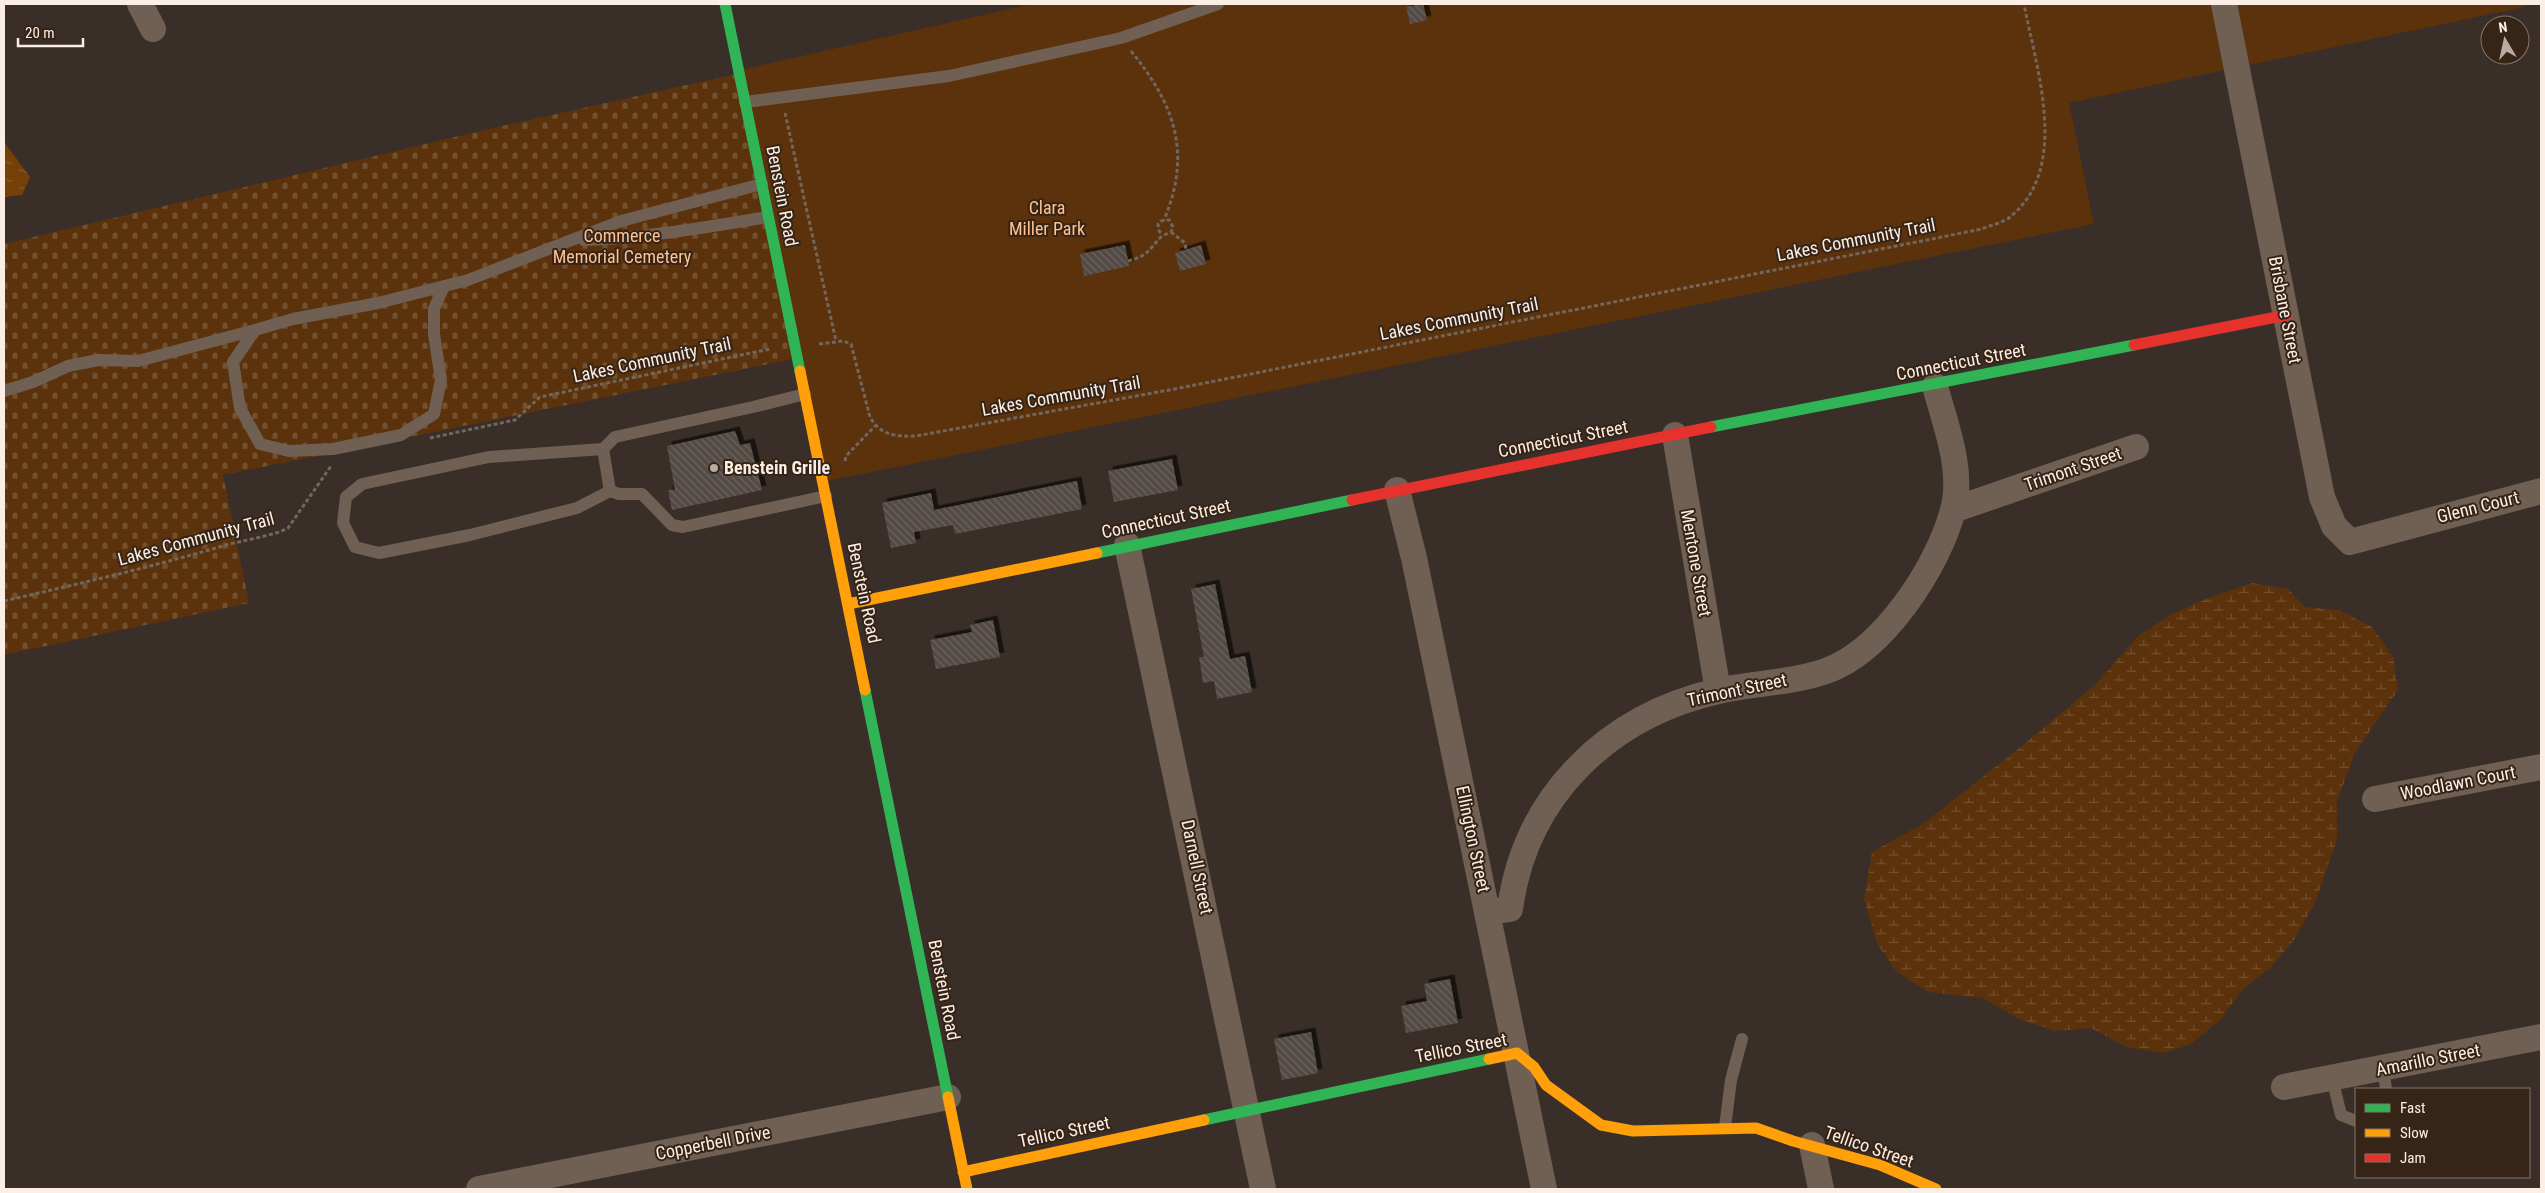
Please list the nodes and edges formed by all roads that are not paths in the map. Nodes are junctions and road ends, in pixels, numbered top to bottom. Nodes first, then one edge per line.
1 (140, 4) edge
2 (724, 4) edge
3 (1218, 4) edge
4 (2224, 4) edge
5 (153, 29) dead end
6 (745, 102) junction
7 (762, 184) junction
8 (768, 217) junction
9 (577, 240) junction
10 (444, 286) junction
11 (2286, 315) junction
12 (255, 330) junction
13 (1935, 386) junction
14 (4, 391) edge
15 (805, 394) junction
16 (1675, 435) junction
17 (2136, 447) dead end
18 (603, 449) junction
19 (1397, 490) junction
20 (610, 491) junction
21 (2541, 491) edge
22 (826, 496) junction
23 (1953, 510) junction
24 (2415, 524) joint
25 (1127, 545) junction
26 (848, 604) junction
27 (1718, 691) junction
28 (2541, 767) edge
29 (2375, 799) dead end
30 (1488, 912) junction
31 (2541, 1037) edge
32 (1742, 1039) dead end
33 (1516, 1053) junction
34 (2332, 1078) junction
35 (2384, 1079) edge
36 (2284, 1087) dead end
37 (948, 1097) junction
38 (1246, 1111) junction
39 (2355, 1121) edge
40 (1725, 1127) junction
41 (1812, 1145) junction
42 (964, 1172) junction
43 (479, 1189) edge
44 (967, 1189) edge
45 (1263, 1189) edge
46 (1544, 1189) edge
47 (1821, 1189) edge
48 (1936, 1189) edge

1 - 5 street
2 - 6 street, Benstein Road
3 - 6 lane
4 - 11 street, Brisbane Street
6 - 7 street, Benstein Road
7 - 8 street, Benstein Road
7 - 9 lane
8 - 9 lane
8 - 15 street, Benstein Road
9 - 10 lane
10 - 12 lane
10 - 12 lane
11 - 13 street, Connecticut Street
11 - 24 street, Brisbane Street
12 - 14 lane
13 - 16 street, Connecticut Street
13 - 23 street, Trimont Street
15 - 18 lane
15 - 22 street, Benstein Road
16 - 19 street, Connecticut Street
16 - 27 street, Mentone Street
17 - 23 street, Trimont Street
18 - 20 lane
18 - 20 lane
19 - 25 street, Connecticut Street
19 - 30 street, Ellington Street
20 - 22 lane
21 - 24 street, Glenn Court
22 - 26 street, Benstein Road
23 - 27 street, Trimont Street
25 - 26 street, Connecticut Street
25 - 38 street, Darnell Street
26 - 37 street, Benstein Road
27 - 30 street, Trimont Street
28 - 29 street, Woodlawn Court
30 - 33 street, Ellington Street
31 - 35 street, Amarillo Street
32 - 40 lane
33 - 38 street, Tellico Street
33 - 40 street, Tellico Street
33 - 46 street, Ellington Street
34 - 35 street, Amarillo Street
34 - 36 street, Amarillo Street
34 - 39 lane
37 - 42 street, Benstein Road
37 - 43 street, Copperbell Drive
38 - 42 street, Tellico Street
38 - 45 street, Darnell Street
40 - 41 street, Tellico Street
41 - 47 street
41 - 48 street, Tellico Street
42 - 44 street, Benstein Road

